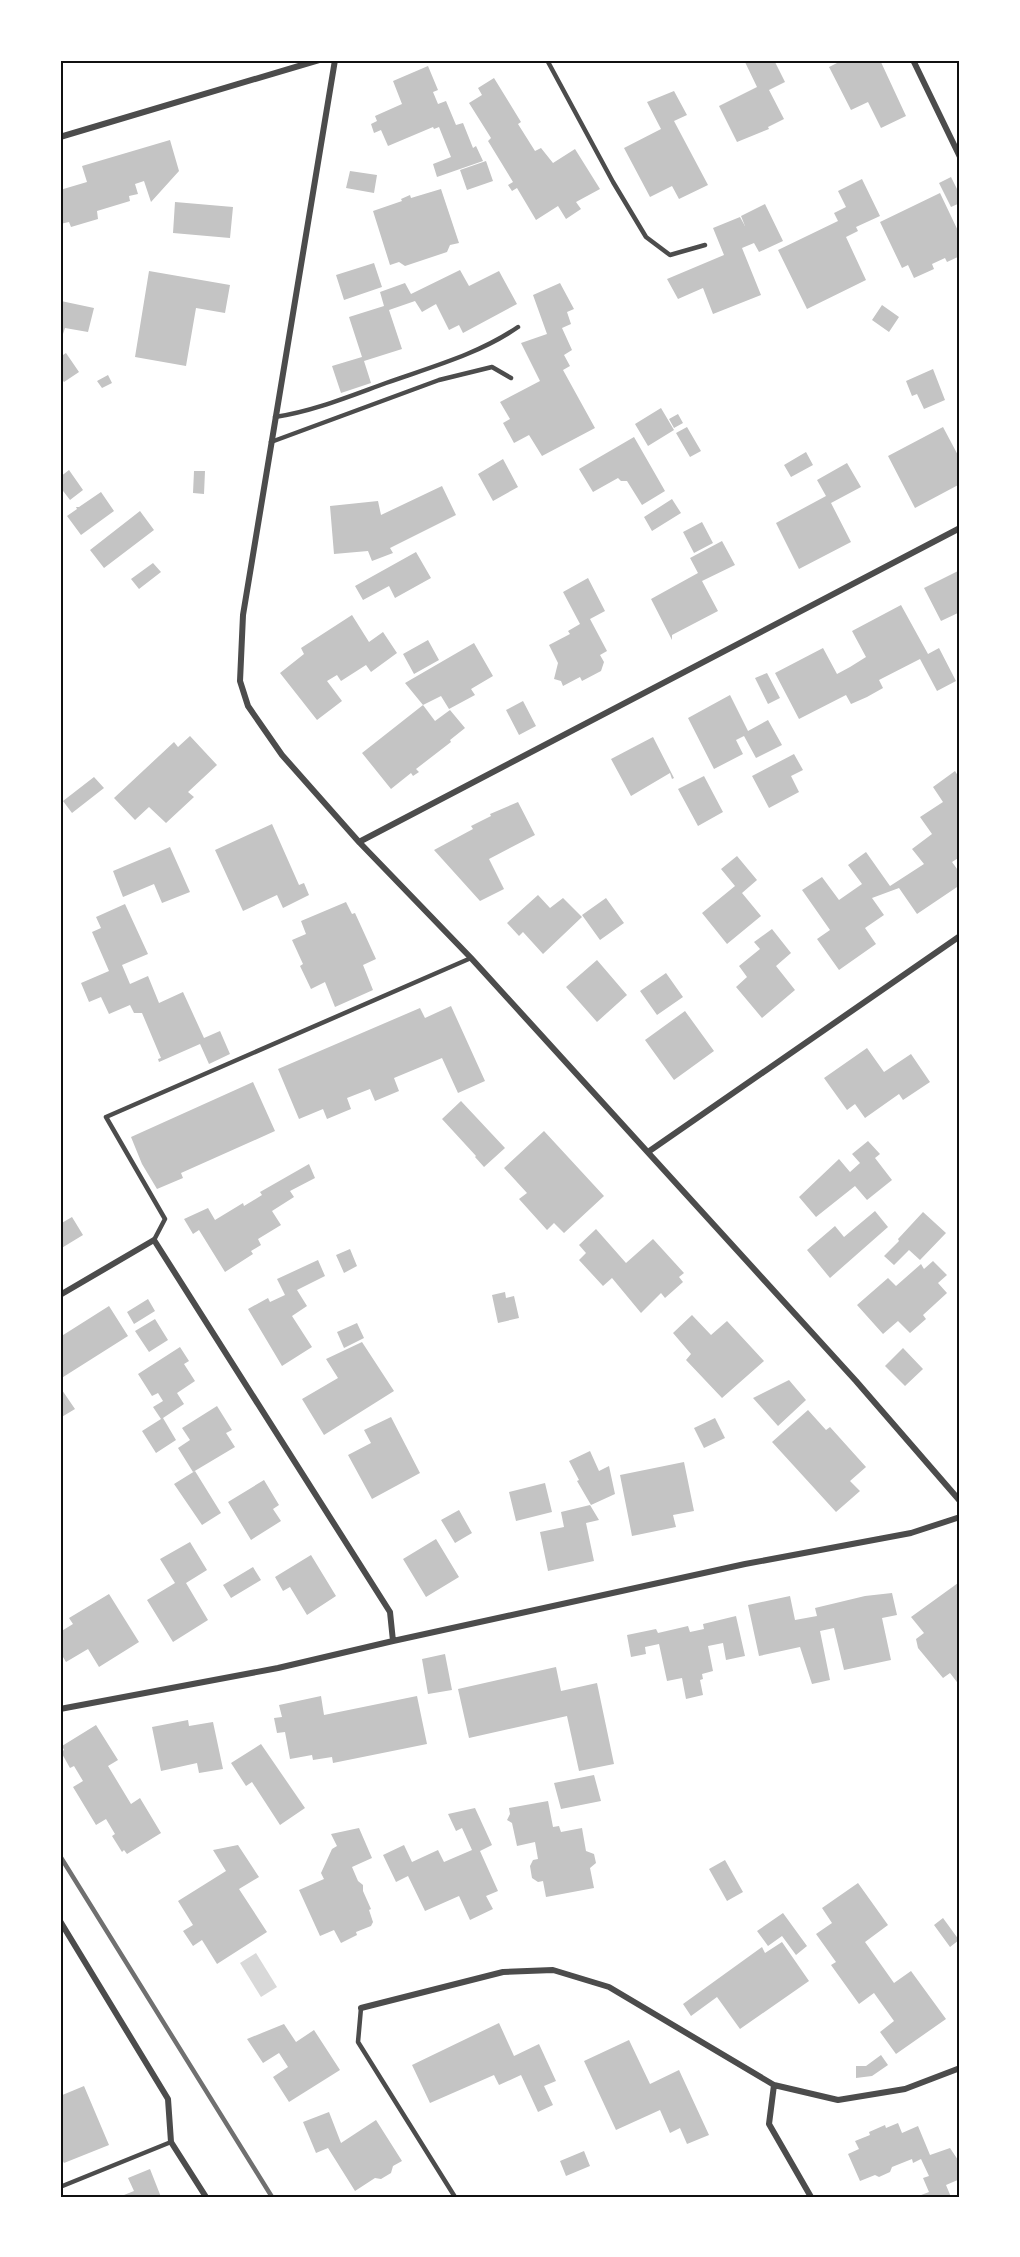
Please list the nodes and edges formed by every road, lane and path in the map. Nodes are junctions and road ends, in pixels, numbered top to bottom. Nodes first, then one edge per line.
1 (319, 60) edge
2 (334, 60) edge
3 (547, 60) edge
4 (913, 60) edge
5 (60, 137) edge
6 (960, 157) edge
7 (705, 245) dead end
8 (518, 327) dead end
9 (511, 378) dead end
10 (275, 417) junction
11 (271, 442) junction
12 (960, 528) edge
13 (359, 842) junction
14 (960, 936) edge
15 (471, 958) junction
16 (648, 1152) junction
17 (154, 1240) junction
18 (60, 1295) edge
19 (960, 1501) edge
20 (960, 1517) edge
21 (393, 1641) junction
22 (60, 1709) edge
23 (60, 1921) edge
24 (361, 2008) joint
25 (960, 2068) edge
26 (774, 2085) junction
27 (171, 2142) junction
28 (60, 2187) edge
29 (206, 2197) edge
30 (455, 2197) edge
31 (811, 2197) edge

1 - 5 street
2 - 10 street
3 - 7 lane
4 - 6 street
8 - 10 lane
9 - 11 lane
10 - 11 street
11 - 13 street
12 - 13 street
13 - 15 street
14 - 16 street
15 - 16 street
15 - 17 lane
16 - 19 street
17 - 18 street
17 - 21 street
20 - 21 street
21 - 22 street
23 - 27 street
24 - 26 street
24 - 30 lane
25 - 26 street
26 - 31 street
27 - 28 lane
27 - 29 street

